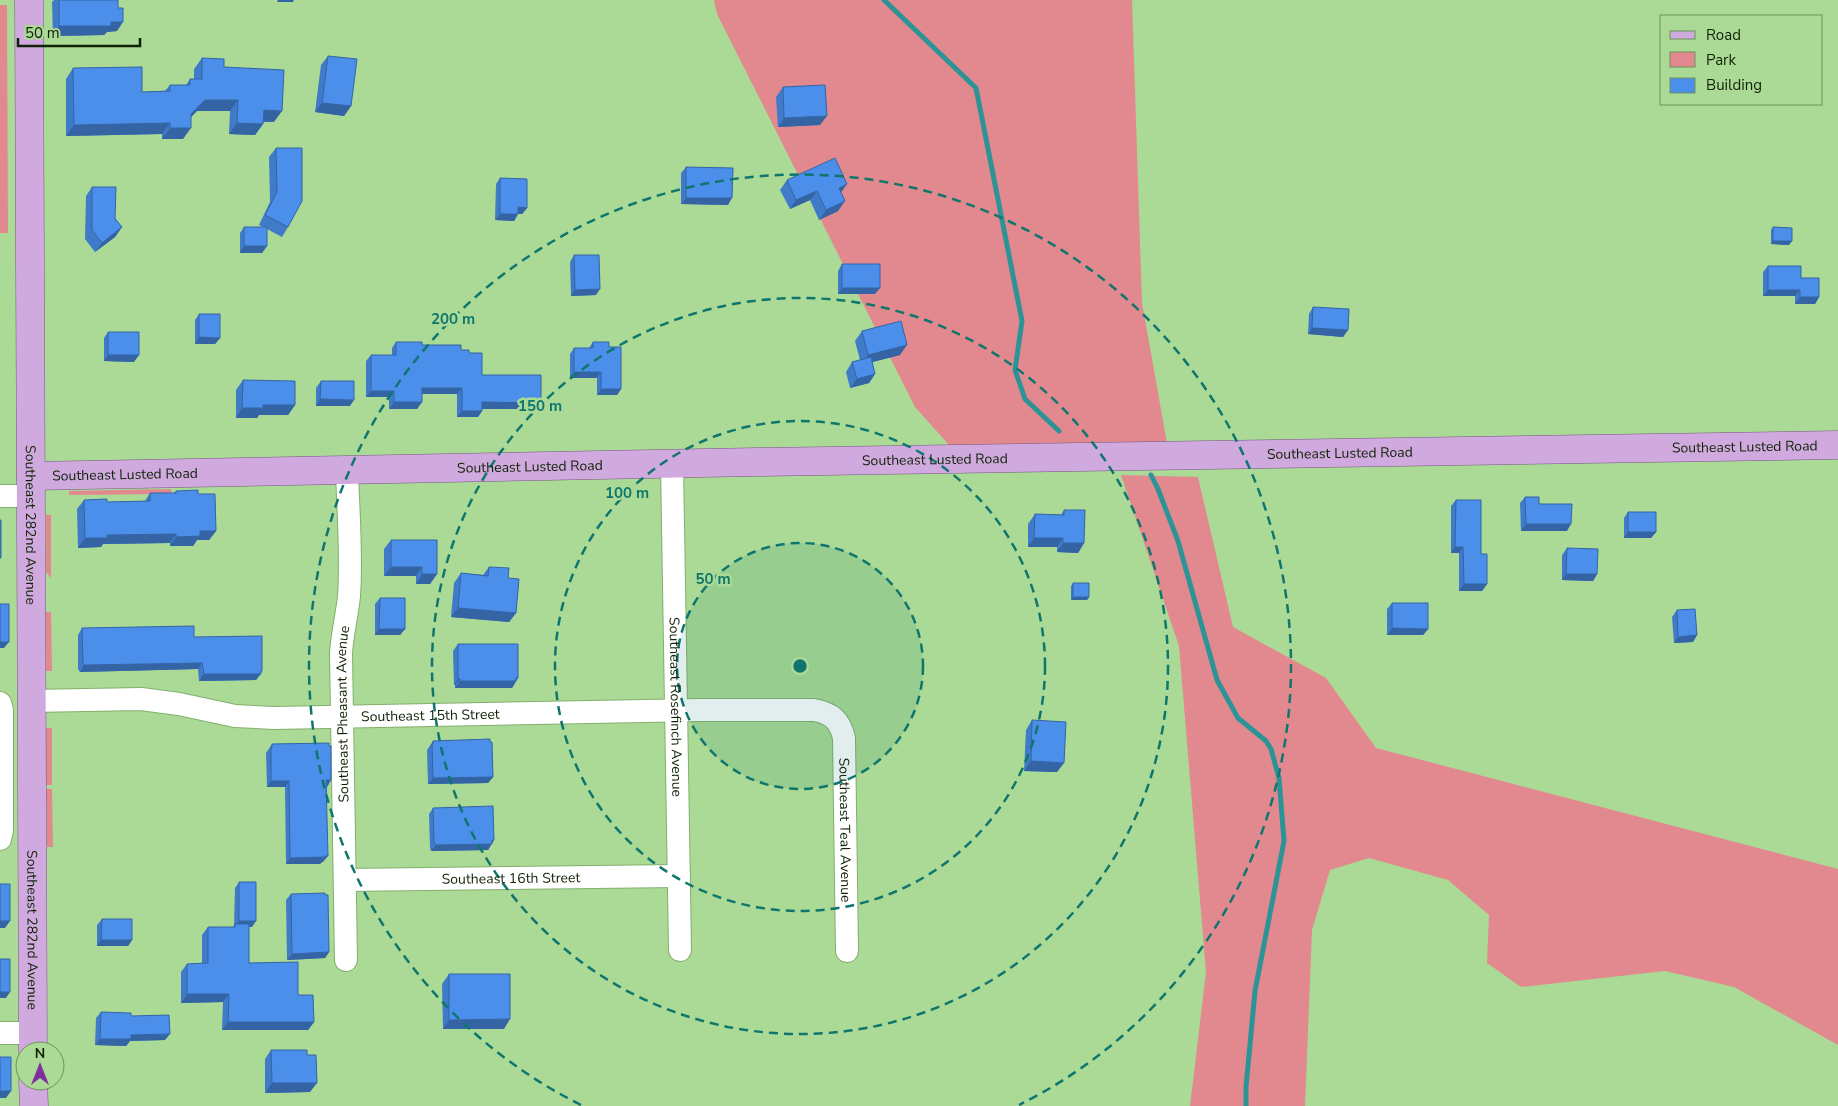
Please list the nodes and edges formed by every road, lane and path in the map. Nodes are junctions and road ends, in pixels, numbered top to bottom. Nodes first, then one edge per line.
1 (29, 0) edge
2 (1838, 445) edge
3 (672, 463) junction
4 (347, 469) junction
5 (31, 486) junction
6 (0, 496) edge
7 (32, 701) junction
8 (0, 702) edge
9 (676, 711) junction
10 (829, 714) joint
11 (342, 717) junction
12 (0, 839) edge
13 (678, 876) junction
14 (344, 880) junction
15 (680, 950) dead end
16 (847, 951) dead end
17 (346, 960) dead end
18 (0, 1033) edge
19 (29, 1041) edge
20 (33, 1041) edge
21 (33, 1091) edge
22 (34, 1106) edge

1 - 5 main road, Southeast 282nd Avenue
2 - 3 main road, Southeast Lusted Road
3 - 4 main road, Southeast Lusted Road
3 - 9 street, Southeast Rosefinch Avenue
4 - 5 main road, Southeast Lusted Road
4 - 11 street, Southeast Pheasant Avenue
5 - 6 street
5 - 7 main road, Southeast 282nd Avenue
7 - 11 street, Southeast 15th Street
7 - 20 main road, Southeast 282nd Avenue
8 - 12 street
9 - 10 street, Southeast 15th Street
9 - 11 street, Southeast 15th Street
9 - 13 street, Southeast Rosefinch Avenue
10 - 16 street, Southeast Teal Avenue
11 - 14 street, Southeast Pheasant Avenue
13 - 14 street, Southeast 16th Street
13 - 15 street, Southeast Rosefinch Avenue
14 - 17 street, Southeast Pheasant Avenue
18 - 19 street
21 - 22 main road

